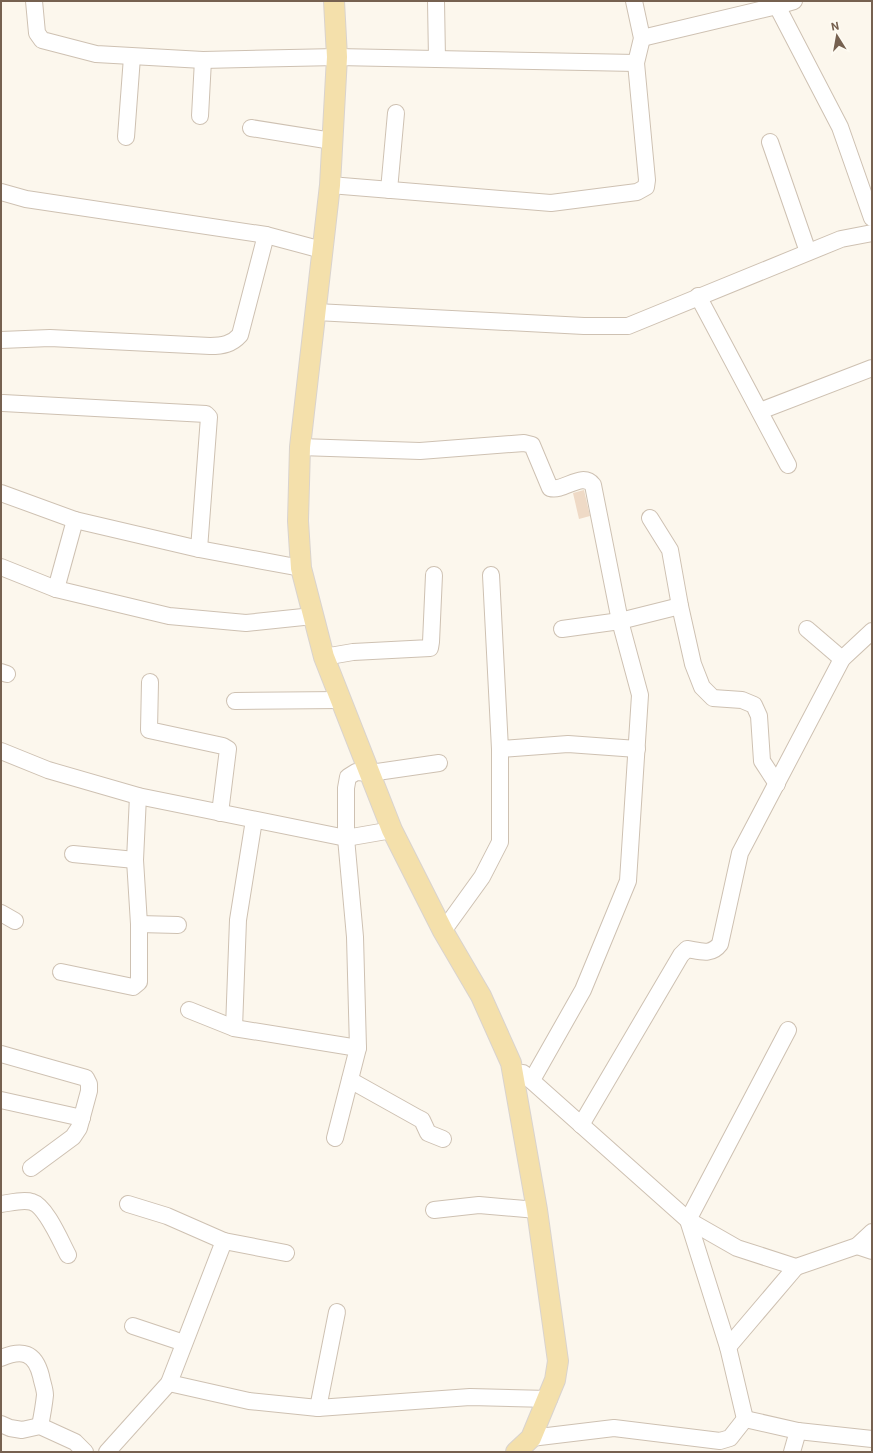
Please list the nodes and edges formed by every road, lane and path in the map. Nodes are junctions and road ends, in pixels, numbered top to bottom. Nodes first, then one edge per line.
1 (34, 1) edge
2 (334, 1) edge
3 (436, 1) edge
4 (634, 1) edge
5 (794, 1) edge
6 (777, 6) junction
7 (642, 38) junction
8 (132, 57) junction
9 (337, 57) junction
10 (436, 59) junction
11 (203, 60) junction
12 (636, 64) junction
13 (396, 113) dead end
14 (200, 116) dead end
15 (251, 128) dead end
16 (126, 137) dead end
17 (332, 141) junction
18 (770, 142) dead end
19 (330, 185) junction
20 (389, 190) junction
21 (1, 192) edge
22 (872, 218) edge
23 (872, 233) edge
24 (266, 236) junction
25 (322, 250) junction
26 (808, 252) junction
27 (698, 296) junction
28 (316, 312) junction
29 (1, 340) edge
30 (872, 368) edge
31 (3, 403) dead end
32 (760, 411) junction
33 (300, 447) junction
34 (788, 465) dead end
35 (1, 493) edge
36 (650, 518) dead end
37 (75, 520) junction
38 (199, 549) junction
39 (1, 567) edge
40 (301, 568) junction
41 (434, 575) dead end
42 (491, 575) dead end
43 (56, 589) junction
44 (680, 606) junction
45 (313, 616) junction
46 (620, 621) junction
47 (562, 629) dead end
48 (808, 629) dead end
49 (872, 631) edge
50 (324, 657) junction
51 (842, 659) junction
52 (150, 682) dead end
53 (341, 700) junction
54 (235, 701) dead end
55 (500, 749) junction
56 (637, 749) junction
57 (1, 751) edge
58 (439, 763) dead end
59 (370, 773) junction
60 (777, 784) junction
61 (138, 796) junction
62 (220, 813) junction
63 (254, 820) junction
64 (392, 830) junction
65 (346, 838) junction
66 (73, 854) dead end
67 (134, 860) junction
68 (1, 913) edge
69 (15, 921) dead end
70 (139, 924) junction
71 (178, 925) dead end
72 (443, 931) junction
73 (61, 972) dead end
74 (188, 1010) dead end
75 (234, 1028) junction
76 (788, 1030) dead end
77 (358, 1048) junction
78 (1, 1054) edge
79 (511, 1063) junction
80 (350, 1080) junction
81 (532, 1080) junction
82 (1, 1100) edge
83 (82, 1118) junction
84 (581, 1125) junction
85 (335, 1138) dead end
86 (443, 1139) dead end
87 (31, 1168) dead end
88 (1, 1204) edge
89 (128, 1204) dead end
90 (434, 1210) dead end
91 (537, 1210) junction
92 (688, 1220) junction
93 (872, 1232) edge
94 (224, 1241) junction
95 (857, 1246) junction
96 (872, 1251) edge
97 (286, 1253) dead end
98 (68, 1254) dead end
99 (796, 1267) junction
100 (337, 1312) dead end
101 (133, 1326) dead end
102 (184, 1343) junction
103 (728, 1347) junction
104 (1, 1358) edge
105 (169, 1383) junction
106 (549, 1399) junction
107 (318, 1408) junction
108 (745, 1419) junction
109 (1, 1424) edge
110 (40, 1426) junction
111 (798, 1431) junction
112 (531, 1438) junction
113 (872, 1439) edge
114 (85, 1452) edge
115 (106, 1452) edge
116 (516, 1452) edge
117 (792, 1452) edge

1 - 8 street
2 - 9 main road
3 - 10 street
4 - 7 street
5 - 6 street
6 - 7 street
6 - 22 street
7 - 12 street
8 - 11 street
8 - 16 street
9 - 10 street
9 - 11 street
9 - 17 main road
10 - 12 street
11 - 14 street
12 - 20 street
13 - 20 street
15 - 17 street
17 - 19 main road
18 - 26 street
19 - 20 street
19 - 25 main road
21 - 24 street
23 - 26 street
24 - 25 street
24 - 29 street
25 - 28 main road
26 - 27 street
27 - 28 street
27 - 32 street
28 - 33 main road
30 - 32 street
31 - 38 street
32 - 34 street
33 - 40 main road
33 - 46 street
35 - 37 street
36 - 44 street
37 - 38 street
37 - 43 street
38 - 40 street
39 - 43 street
40 - 45 main road
41 - 50 street
42 - 55 street
43 - 45 street
44 - 46 street
44 - 60 street
45 - 50 main road
46 - 47 street
46 - 56 street
48 - 51 street
49 - 51 street
50 - 53 main road
51 - 60 street
52 - 62 street
53 - 54 street
53 - 59 main road
55 - 56 street
55 - 72 street
56 - 81 street
57 - 61 street
58 - 59 street
59 - 64 main road
59 - 65 street
60 - 84 street
61 - 62 street
61 - 67 street
62 - 63 street
63 - 65 street
63 - 75 street
64 - 65 street
64 - 72 main road
65 - 77 street
66 - 67 street
67 - 70 street
68 - 69 street
70 - 71 street
70 - 73 street
72 - 79 main road
74 - 75 street
75 - 77 street
76 - 92 street
77 - 80 street
78 - 83 street
79 - 81 street
79 - 91 main road
80 - 85 street
80 - 86 street
81 - 84 street
82 - 83 street
83 - 87 street
84 - 92 street
88 - 98 street
89 - 94 street
90 - 91 street
91 - 106 main road
92 - 99 street
92 - 103 street
93 - 95 street
94 - 97 street
94 - 102 street
95 - 96 street
95 - 99 street
99 - 103 street
100 - 107 street
101 - 102 street
102 - 105 street
103 - 108 street
104 - 110 street
105 - 107 street
105 - 115 street
106 - 107 street
106 - 112 main road
108 - 111 street
108 - 112 street
109 - 110 street
110 - 114 street
111 - 113 street
111 - 117 street
112 - 116 main road

